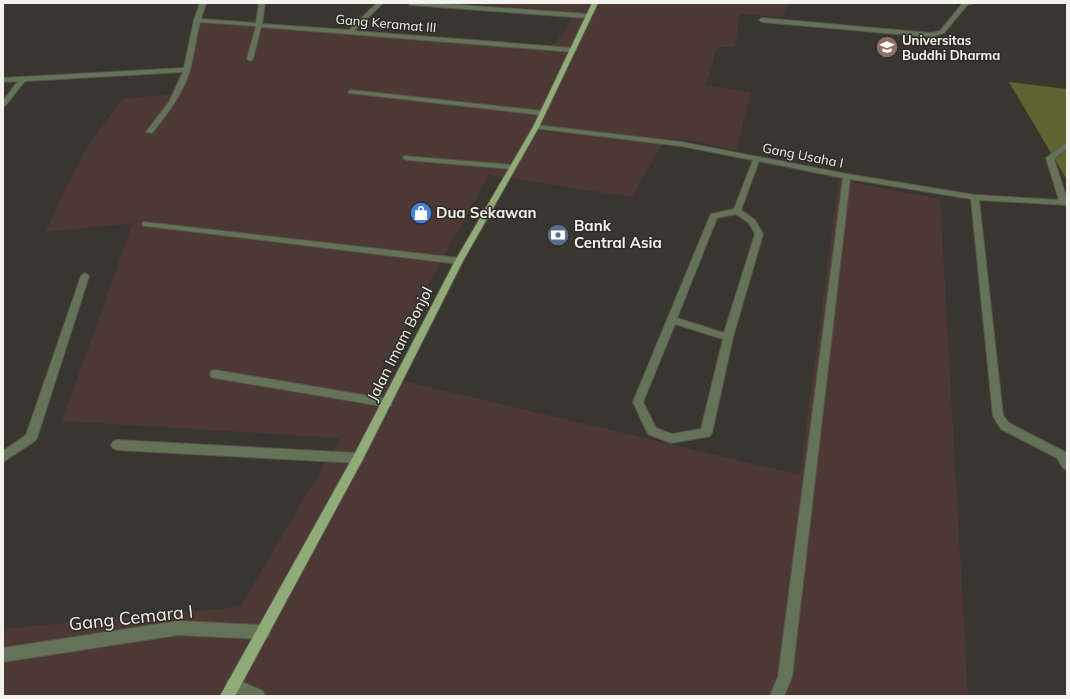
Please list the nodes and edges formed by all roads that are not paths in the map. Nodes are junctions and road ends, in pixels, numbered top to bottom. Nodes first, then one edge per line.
1 (203, 3) edge
2 (262, 3) edge
3 (380, 3) edge
4 (410, 3) edge
5 (595, 3) edge
6 (972, 3) edge
7 (588, 16) junction
8 (197, 20) junction
9 (762, 20) dead end
10 (259, 24) junction
11 (350, 31) junction
12 (573, 50) junction
13 (250, 58) dead end
14 (187, 70) junction
15 (24, 78) junction
16 (3, 80) edge
17 (351, 92) dead end
18 (3, 105) edge
19 (542, 113) junction
20 (536, 127) junction
21 (150, 132) dead end
22 (1067, 144) edge
23 (407, 158) dead end
24 (757, 158) junction
25 (512, 167) junction
26 (847, 176) junction
27 (975, 197) junction
28 (1066, 202) edge
29 (737, 211) junction
30 (146, 224) dead end
31 (460, 261) junction
32 (86, 276) dead end
33 (671, 320) junction
34 (728, 337) junction
35 (215, 374) dead end
36 (387, 403) junction
37 (117, 446) dead end
38 (3, 457) edge
39 (358, 458) junction
40 (1067, 465) edge
41 (263, 632) junction
42 (3, 655) edge
43 (230, 691) edge
44 (258, 696) edge
45 (777, 696) edge

1 - 8 street
2 - 10 street
3 - 11 street
4 - 7 street
5 - 7 main road, Jalan Imam Bonjol
6 - 9 street
7 - 12 main road, Jalan Imam Bonjol
8 - 10 street, Gang Keramat III
8 - 14 street
10 - 11 street, Gang Keramat III
10 - 13 street
11 - 12 street, Gang Keramat III
12 - 19 main road, Jalan Imam Bonjol
14 - 15 street
14 - 21 street
15 - 16 street
15 - 18 street
17 - 19 street
19 - 20 main road, Jalan Imam Bonjol
20 - 24 street, Gang Usaha I
20 - 25 main road, Jalan Imam Bonjol
22 - 28 street
23 - 25 street
24 - 26 street, Gang Usaha I
24 - 29 street
25 - 31 main road, Jalan Imam Bonjol
26 - 27 street, Gang Usaha I
26 - 45 street
27 - 28 street, Gang Usaha I
27 - 40 street
29 - 33 street
29 - 34 street
30 - 31 street
31 - 36 main road, Jalan Imam Bonjol
32 - 38 street
33 - 34 street
33 - 34 street
35 - 36 street
36 - 39 main road, Jalan Imam Bonjol
37 - 39 street
39 - 41 main road, Jalan Imam Bonjol
41 - 42 street, Gang Cemara I
41 - 43 main road, Jalan Imam Bonjol
43 - 44 street

